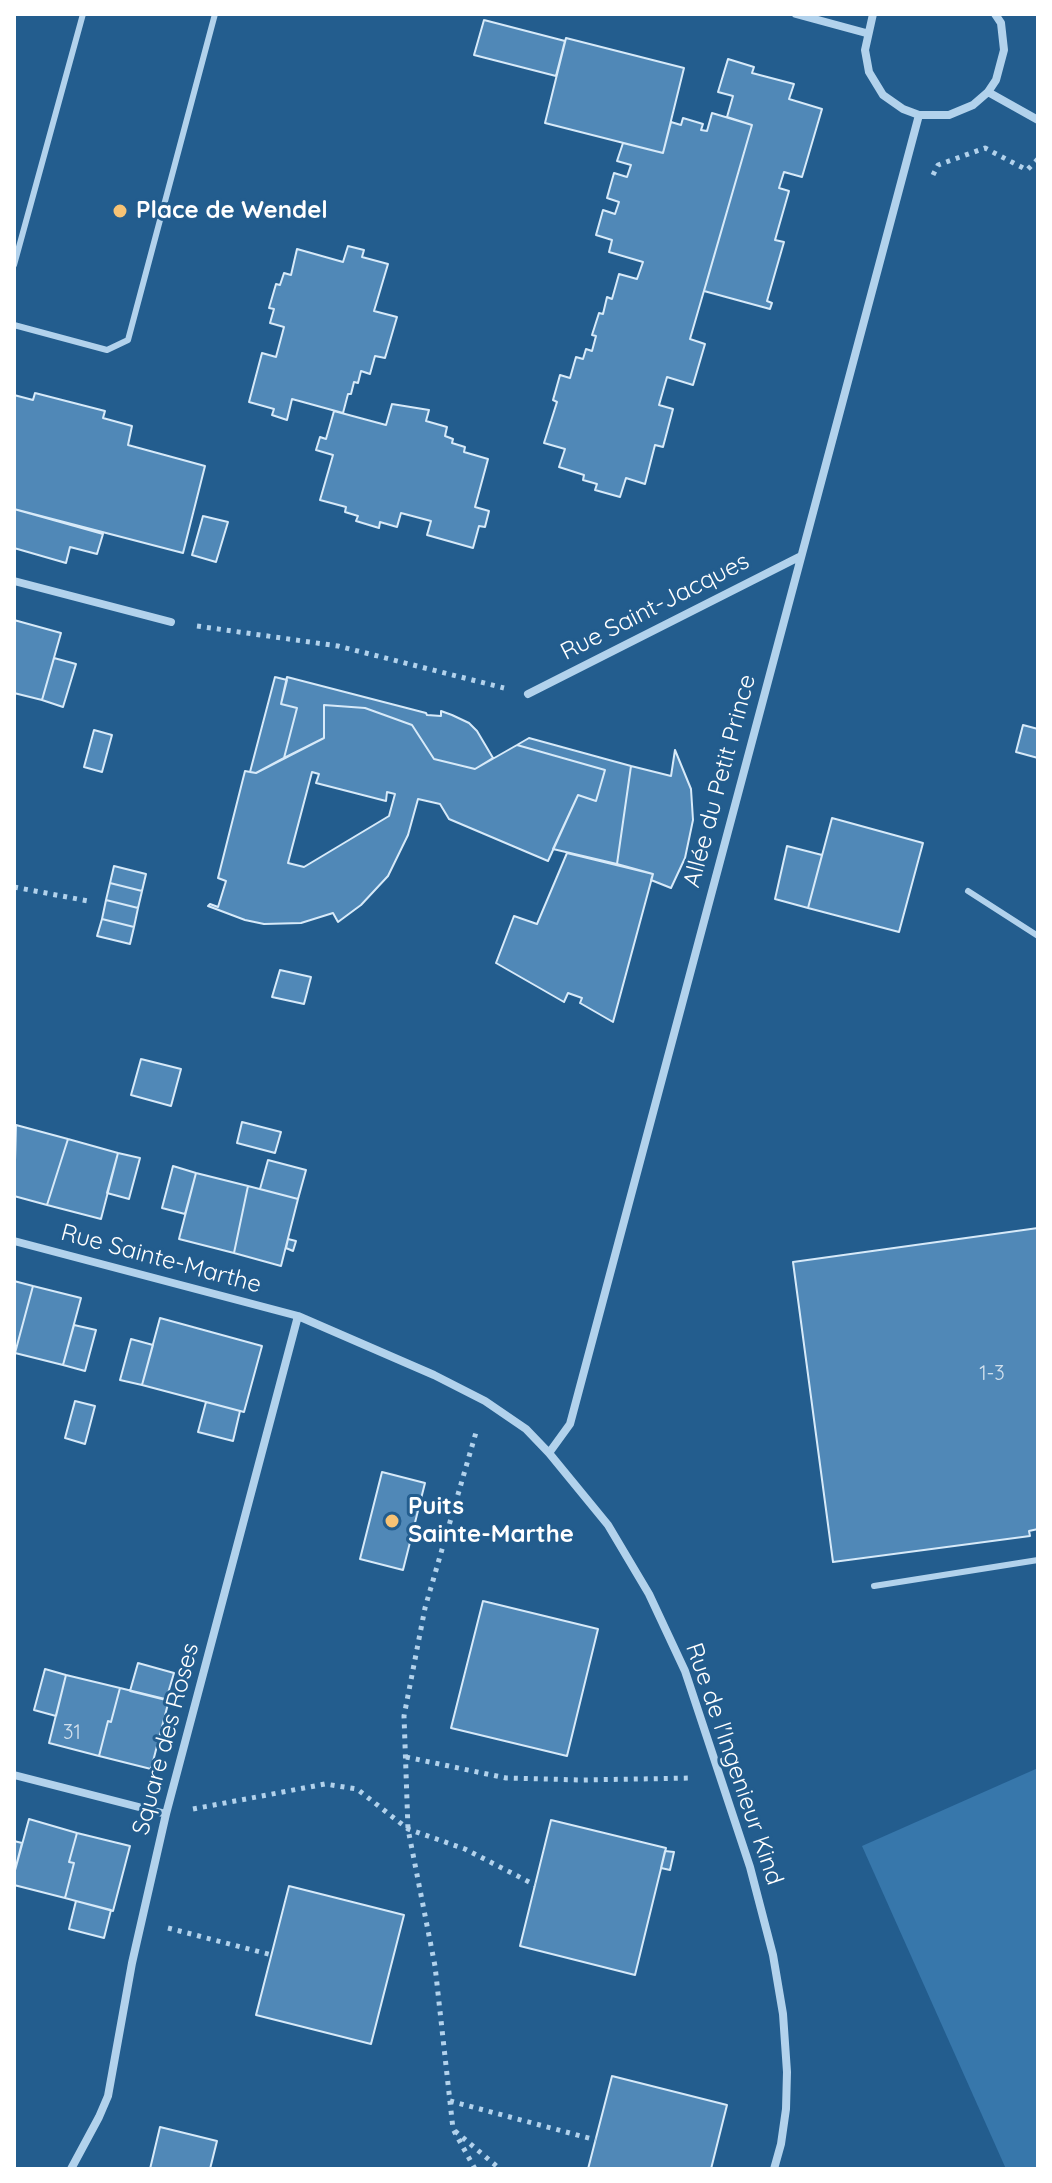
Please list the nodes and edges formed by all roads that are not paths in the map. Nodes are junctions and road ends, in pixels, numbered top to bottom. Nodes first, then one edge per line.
1 (83, 14) edge
2 (215, 14) edge
3 (796, 14) edge
4 (873, 14) edge
5 (995, 14) edge
6 (866, 33) junction
7 (988, 92) junction
8 (919, 115) junction
9 (1038, 120) edge
10 (14, 265) edge
11 (14, 325) edge
12 (801, 556) junction
13 (14, 581) edge
14 (171, 622) road end
15 (528, 694) road end
16 (968, 891) dead end
17 (1038, 936) edge
18 (14, 1241) edge
19 (298, 1316) junction
20 (549, 1453) junction
21 (1038, 1560) edge
22 (874, 1586) dead end
23 (14, 1775) edge
24 (166, 1814) junction
25 (71, 2169) edge
26 (774, 2169) edge

1 - 10 lane
2 - 11 lane
3 - 6 street
4 - 6 street
5 - 7 street
6 - 8 street
7 - 8 street
7 - 9 street
8 - 12 street, Allée du Petit Prince
12 - 15 street, Rue Saint-Jacques
12 - 20 street, Allée du Petit Prince
13 - 14 street
16 - 17 lane
18 - 19 street, Rue Sainte-Marthe
19 - 20 street, Rue de l'Ingenieur Kind
19 - 24 street, Square des Roses
20 - 26 street, Rue de l'Ingenieur Kind
21 - 22 lane
23 - 24 street
24 - 25 street, Square des Roses

